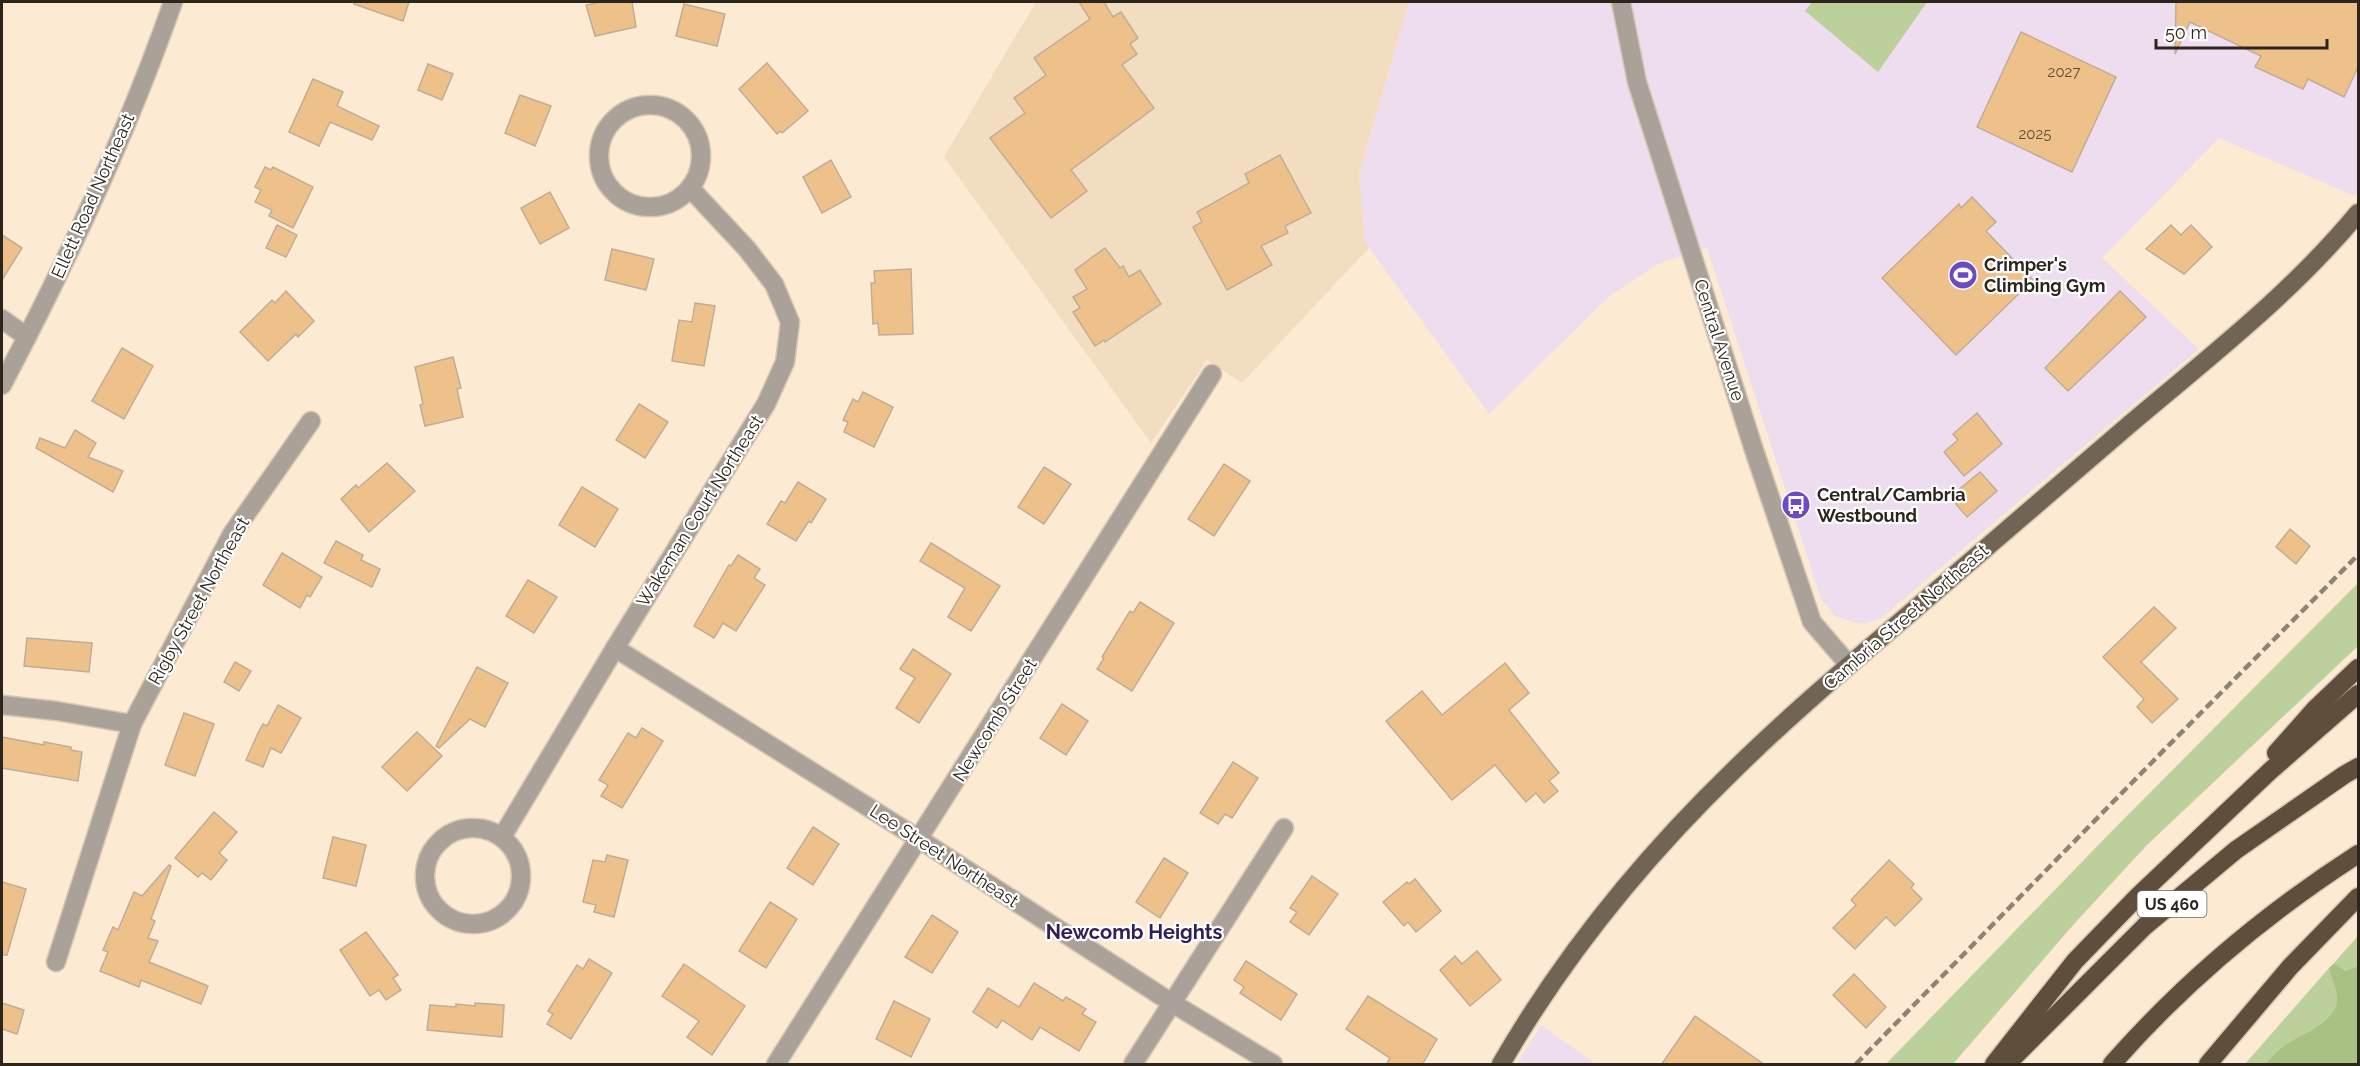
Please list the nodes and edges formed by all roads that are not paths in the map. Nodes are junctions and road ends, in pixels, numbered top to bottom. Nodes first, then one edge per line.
1 (173, 2) edge
2 (1621, 2) edge
3 (690, 188) junction
4 (2358, 213) edge
5 (2, 319) edge
6 (27, 338) junction
7 (1212, 374) dead end
8 (2, 385) edge
9 (311, 421) dead end
10 (615, 648) junction
11 (1849, 665) junction
12 (2358, 668) edge
13 (2358, 694) edge
14 (2, 705) edge
15 (132, 724) junction
16 (2358, 767) edge
17 (1284, 828) dead end
18 (2206, 831) junction
19 (502, 837) junction
20 (920, 839) junction
21 (2358, 854) edge
22 (2358, 897) edge
23 (56, 962) dead end
24 (1172, 1003) junction
25 (776, 1065) edge
26 (1133, 1065) edge
27 (1273, 1065) edge
28 (1502, 1065) edge
29 (1994, 1065) edge
30 (2006, 1065) edge
31 (2112, 1065) edge
32 (2208, 1065) edge

1 - 6 street, Ellett Road Northeast
2 - 11 street, Central Avenue
3 - 3 street
3 - 10 street, Wakeman Court Northeast
4 - 11 main road, Cambria Street Northeast
5 - 6 street
6 - 8 street, Ellett Road Northeast
7 - 20 street, Newcomb Street
9 - 15 street, Rigby Street Northeast
10 - 19 street, Wakeman Court Northeast
10 - 20 street, Lee Street Northeast
11 - 28 main road, Cambria Street Northeast
12 - 18 highway
13 - 18 highway
14 - 15 street
15 - 23 street, Rigby Street Northeast
16 - 30 highway, US 460
17 - 24 street
18 - 29 highway
19 - 19 street
20 - 24 street, Lee Street Northeast
20 - 25 street, Newcomb Street
21 - 31 highway
22 - 32 highway
24 - 26 street
24 - 27 street, Lee Street Northeast

